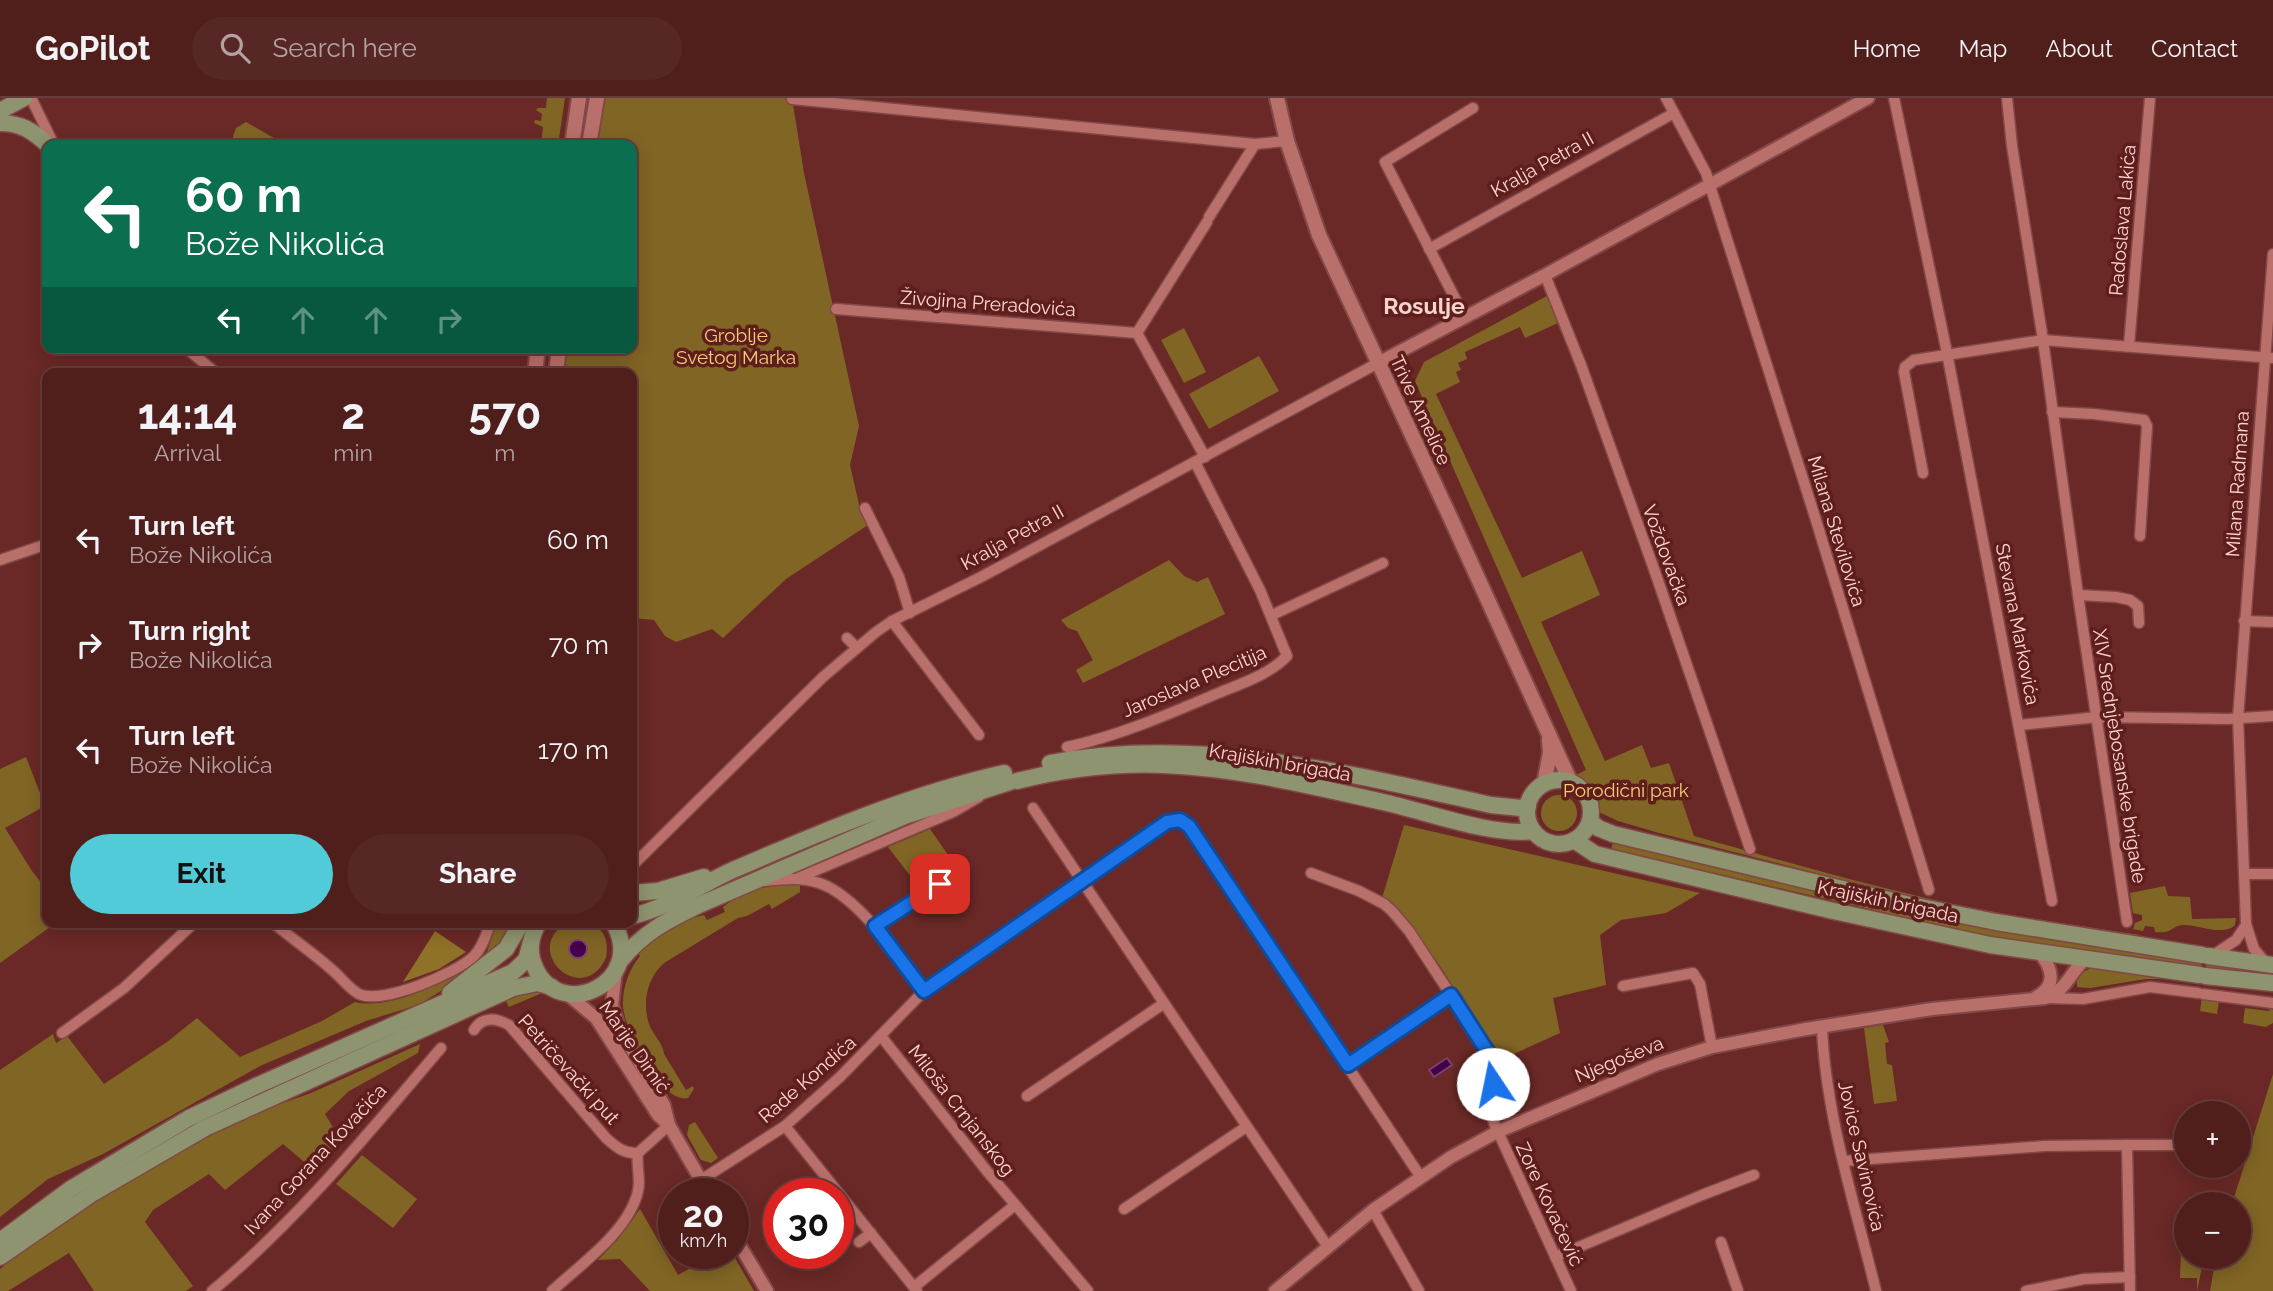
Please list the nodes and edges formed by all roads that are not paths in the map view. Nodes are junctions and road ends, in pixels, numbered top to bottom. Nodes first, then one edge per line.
1 (24, 98) edge
2 (31, 98) edge
3 (579, 98) edge
4 (597, 98) edge
5 (1277, 98) edge
6 (1666, 98) edge
7 (1868, 98) edge
8 (1894, 98) edge
9 (2007, 98) edge
10 (2150, 98) edge
11 (792, 99) edge
12 (1473, 108) dead end
13 (0, 111) edge
14 (1674, 113) junction
15 (0, 123) edge
16 (42, 140) edge
17 (52, 140) edge
18 (573, 140) edge
19 (590, 140) edge
20 (1287, 141) junction
21 (1255, 144) junction
22 (1709, 184) junction
23 (1429, 249) junction
24 (2273, 254) edge
25 (1545, 275) junction
26 (836, 309) dead end
27 (1464, 316) junction
28 (1137, 332) junction
29 (2043, 340) junction
30 (2129, 345) junction
31 (1947, 353) junction
32 (193, 354) edge
33 (2269, 357) edge
34 (1378, 363) junction
35 (210, 368) edge
36 (2052, 412) junction
37 (1205, 457) junction
38 (1195, 462) junction
39 (1923, 473) dead end
40 (865, 508) dead end
41 (2140, 536) dead end
42 (42, 546) edge
43 (0, 560) edge
44 (1383, 563) dead end
45 (2078, 595) junction
46 (911, 612) junction
47 (1272, 615) junction
48 (892, 621) junction
49 (2244, 621) junction
50 (2273, 622) edge
51 (2139, 623) dead end
52 (848, 638) dead end
53 (856, 647) junction
54 (2273, 716) edge
55 (2098, 717) junction
56 (2238, 718) junction
57 (2020, 725) junction
58 (1548, 732) junction
59 (979, 736) dead end
60 (1067, 747) dead end
61 (1008, 779) junction
62 (1571, 783) junction
63 (1544, 785) junction
64 (1528, 806) junction
65 (1033, 808) dead end
66 (1590, 821) junction
67 (1533, 831) junction
68 (1574, 841) junction
69 (1751, 849) dead end
70 (637, 861) edge
71 (835, 862) junction
72 (730, 872) junction
73 (1311, 873) dead end
74 (2245, 874) junction
75 (2273, 874) edge
76 (798, 878) junction
77 (1081, 881) junction
78 (754, 882) junction
79 (940, 884) dead end
80 (829, 887) junction
81 (1929, 890) dead end
82 (637, 893) edge
83 (2052, 901) dead end
84 (637, 914) edge
85 (2127, 922) dead end
86 (2246, 924) junction
87 (875, 926) junction
88 (189, 928) edge
89 (280, 928) edge
90 (488, 928) edge
91 (518, 928) edge
92 (536, 928) edge
93 (616, 928) edge
94 (531, 942) junction
95 (2039, 952) junction
96 (2207, 956) junction
97 (2085, 959) junction
98 (618, 965) junction
99 (2270, 965) edge
100 (2273, 983) edge
101 (1623, 986) dead end
102 (559, 990) junction
103 (924, 991) junction
104 (1451, 995) junction
105 (2032, 998) junction
106 (2045, 998) junction
107 (2273, 1003) edge
108 (1163, 1004) junction
109 (416, 1016) junction
110 (1822, 1028) junction
111 (474, 1030) dead end
112 (62, 1033) dead end
113 (881, 1036) junction
114 (1712, 1046) junction
115 (440, 1048) dead end
116 (1348, 1065) junction
117 (1027, 1096) dead end
118 (669, 1125) junction
119 (785, 1126) junction
120 (1246, 1127) junction
121 (1497, 1132) junction
122 (2127, 1145) junction
123 (2174, 1145) edge
124 (638, 1153) junction
125 (1844, 1161) junction
126 (1420, 1175) junction
127 (1754, 1175) dead end
128 (700, 1178) edge
129 (704, 1178) edge
130 (1015, 1205) junction
131 (1124, 1209) dead end
132 (1373, 1210) junction
133 (871, 1233) junction
134 (0, 1241) edge
135 (859, 1242) dead end
136 (1721, 1242) dead end
137 (1328, 1247) junction
138 (0, 1257) edge
139 (1555, 1257) junction
140 (749, 1261) edge
141 (2130, 1277) junction
142 (916, 1289) edge
143 (212, 1291) edge
144 (552, 1291) edge
145 (767, 1291) edge
146 (1088, 1291) edge
147 (1275, 1291) edge
148 (1419, 1291) edge
149 (1571, 1291) edge
150 (1738, 1291) edge
151 (1876, 1291) edge
152 (2026, 1291) edge
153 (2130, 1291) edge

1 - 13 main road
2 - 17 street
3 - 18 main road
4 - 19 main road
5 - 20 main road, Trive Amelice
6 - 14 street
7 - 22 street, Kralja Petra II
8 - 31 street, Stevana Markovića
9 - 29 street, XIV Srednjebosanske brigade
10 - 30 street, Radoslava Lakića
11 - 21 street
12 - 23 street
14 - 22 street
14 - 23 street, Kralja Petra II
15 - 16 main road
20 - 21 street
20 - 34 main road, Trive Amelice
21 - 28 street
22 - 25 street, Kralja Petra II
22 - 81 street, Milana Stevilovića
23 - 27 street
24 - 33 street, Milana Radmana
25 - 27 street, Kralja Petra II
25 - 69 street, Voždovačka
26 - 28 street, Živojina Preradovića
27 - 34 street, Kralja Petra II
28 - 37 street
29 - 30 street
29 - 31 street
29 - 36 street, XIV Srednjebosanske brigade
30 - 33 street
31 - 39 street
31 - 57 street, Stevana Markovića
32 - 35 street
33 - 49 street, Milana Radmana
34 - 37 street, Kralja Petra II
34 - 58 main road, Trive Amelice
36 - 41 street
36 - 45 street, XIV Srednjebosanske brigade
37 - 38 street, Kralja Petra II
38 - 46 street, Kralja Petra II
38 - 47 street, Jaroslava Plecitija
40 - 46 street
42 - 43 street
44 - 47 street
45 - 51 street, XIV Srednjebosanske brigade
45 - 55 street, XIV Srednjebosanske brigade
46 - 48 street, Kralja Petra II
47 - 60 street, Jaroslava Plecitija
48 - 53 street, Kralja Petra II
48 - 59 street
49 - 50 street
49 - 56 street, Milana Radmana
52 - 53 street
53 - 70 street, Kralja Petra II
54 - 56 street
55 - 56 street
55 - 57 street
55 - 85 street, XIV Srednjebosanske brigade
56 - 74 street, Milana Radmana
57 - 83 street, Stevana Markovića
58 - 62 main road, Trive Amelice
58 - 63 main road, Trive Amelice
61 - 64 main road, Krajiških brigada
61 - 67 main road, Krajiških brigada
61 - 71 street
61 - 72 main road, Krajiških brigada
61 - 78 main road, Krajiških brigada
62 - 63 main road
62 - 66 main road
63 - 64 main road
64 - 67 main road
65 - 77 street
66 - 68 main road
66 - 96 main road, Krajiških brigada
67 - 68 main road, Krajiških brigada
68 - 95 main road, Krajiških brigada
71 - 76 street
71 - 80 street
72 - 82 main road
72 - 84 main road, Krajiških brigada
73 - 104 street, Zore Kovačević
74 - 75 street
74 - 86 street, Milana Radmana
76 - 78 street
76 - 80 street
77 - 103 street, Rade Kondića
77 - 108 street
77 - 116 street, Rade Kondića
78 - 98 main road, Krajiških brigada
79 - 87 street
80 - 87 street
86 - 96 street
86 - 99 street, Milana Radmana
87 - 103 street
88 - 112 street
89 - 90 street
91 - 109 main road
92 - 94 main road
93 - 98 main road
94 - 102 main road
94 - 109 main road
95 - 97 main road, Krajiških brigada
95 - 105 street
96 - 99 main road, Krajiških brigada
97 - 100 main road, Krajiških brigada
97 - 106 street
98 - 102 main road, Krajiških brigada
98 - 118 street, Marije Dimić
101 - 114 street
102 - 118 street, Marije Dimić
102 - 138 main road, Krajiških brigada
103 - 113 street, Rade Kondića
104 - 116 street
104 - 121 street, Zore Kovačević
105 - 106 street, Njegoševa
105 - 110 street, Njegoševa
106 - 107 street, Njegoševa
108 - 117 street
108 - 120 street
109 - 134 main road
110 - 114 street, Njegoševa
110 - 125 street, Jovice Savinovića
111 - 124 street, Petričevački put
113 - 119 street, Rade Kondića
113 - 130 street, Miloša Crnjanskog
114 - 121 street, Njegoševa
115 - 143 street, Ivana Gorana Kovačića
116 - 126 street
118 - 124 street
118 - 128 street, Marije Dimić
119 - 129 street, Rade Kondića
119 - 133 street, Miloša Crnjanskog
120 - 131 street
120 - 137 street
121 - 126 street, Njegoševa
121 - 139 street, Zore Kovačević
122 - 123 street
122 - 125 street
122 - 141 street
124 - 144 street
125 - 151 street, Jovice Savinovića
126 - 132 street, Njegoševa
127 - 139 street
130 - 142 street, Miloša Crnjanskog
130 - 146 street, Miloša Crnjanskog
132 - 137 street, Njegoševa
132 - 148 street
133 - 135 street
133 - 142 street, Miloša Crnjanskog
136 - 150 street
137 - 147 street, Njegoševa
139 - 149 street, Zore Kovačević
140 - 145 street
141 - 152 street
141 - 153 street

